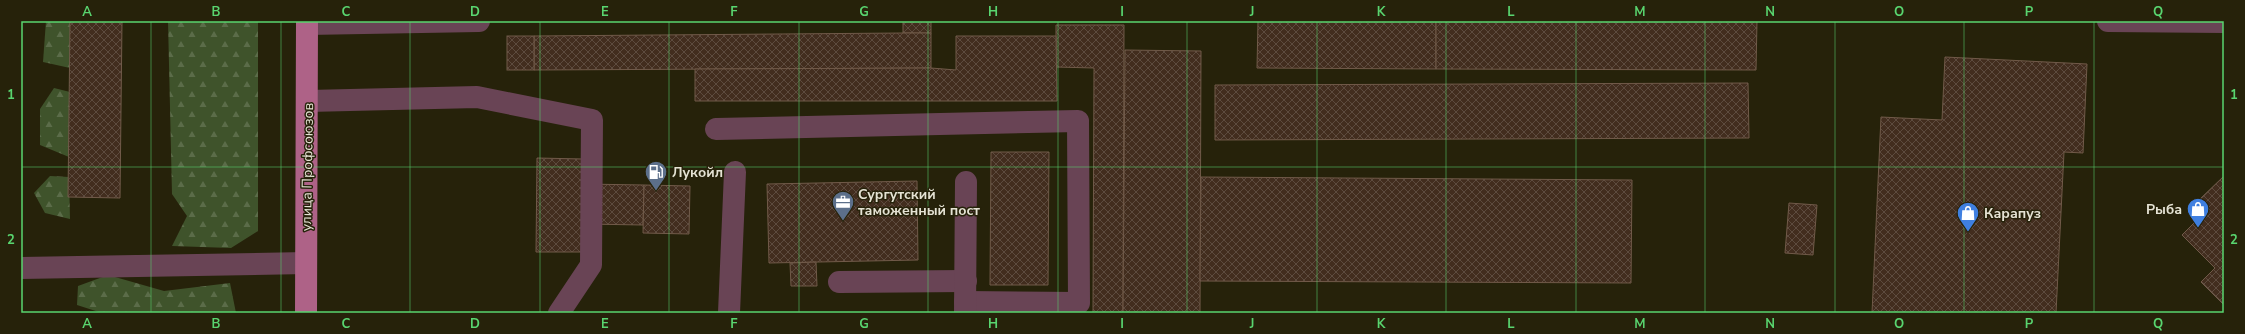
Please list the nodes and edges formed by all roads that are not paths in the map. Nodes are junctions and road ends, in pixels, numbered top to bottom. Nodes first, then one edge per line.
1 (479, 21) edge
2 (2108, 21) edge
3 (307, 22) edge
4 (2224, 22) edge
5 (308, 101) junction
6 (716, 129) dead end
7 (735, 172) dead end
8 (966, 182) dead end
9 (306, 263) junction
10 (21, 268) edge
11 (966, 281) junction
12 (839, 282) dead end
13 (965, 308) edge
14 (306, 313) edge
15 (559, 313) edge
16 (729, 313) edge

1 - 3 lane
2 - 4 lane
3 - 5 main road, улица Профсоюзов
5 - 9 main road, улица Профсоюзов
5 - 15 lane
6 - 13 lane
7 - 16 lane
8 - 11 lane
9 - 10 lane
9 - 14 main road, улица Профсоюзов
11 - 12 lane
11 - 13 lane

